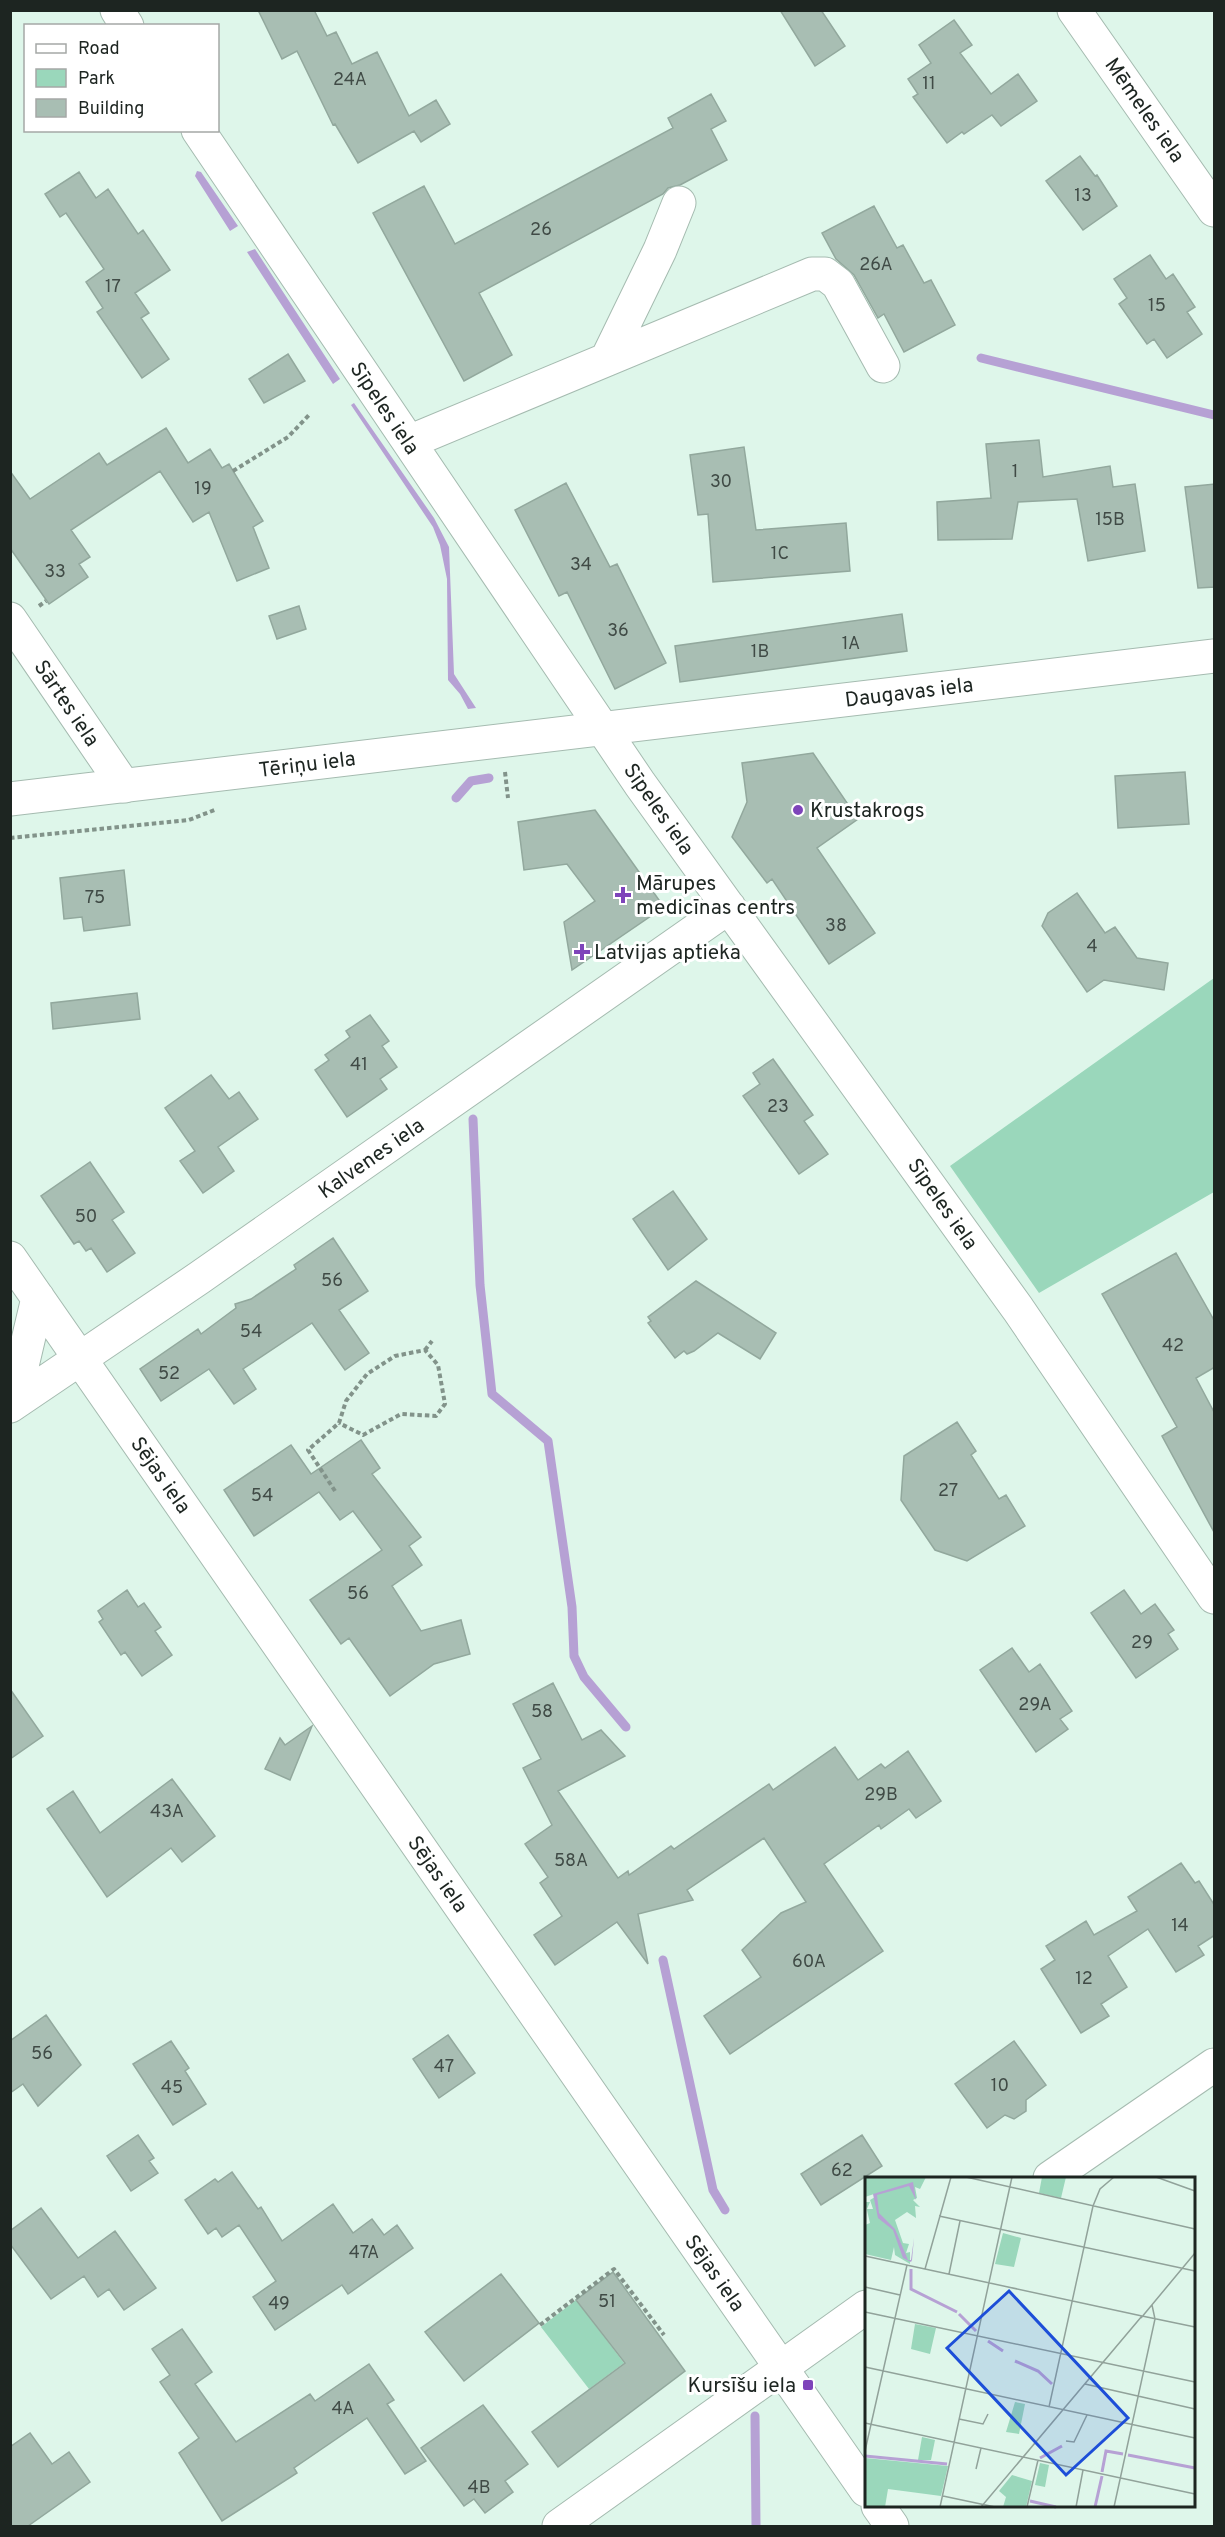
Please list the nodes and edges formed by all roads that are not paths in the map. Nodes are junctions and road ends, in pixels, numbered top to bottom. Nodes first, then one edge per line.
1 (117, 10) edge
2 (1074, 10) edge
3 (126, 24) edge
4 (199, 132) edge
5 (679, 203) dead end
6 (1215, 210) edge
7 (607, 359) junction
8 (883, 366) dead end
9 (409, 442) junction
10 (10, 619) edge
11 (1215, 656) edge
12 (603, 729) junction
13 (124, 786) junction
14 (10, 800) edge
15 (729, 908) junction
16 (10, 1258) edge
17 (38, 1298) junction
18 (80, 1357) junction
19 (12, 1405) edge
20 (1215, 1597) edge
21 (1215, 2065) edge
22 (1051, 2177) edge
23 (865, 2308) edge
24 (781, 2368) junction
25 (865, 2487) edge
26 (879, 2507) edge
27 (559, 2526) edge
28 (892, 2526) edge

1 - 3 street
2 - 6 street, Mēmeles iela
4 - 9 street, Sīpeles iela
5 - 7 street
7 - 8 street
7 - 9 street
9 - 12 street, Sīpeles iela
10 - 13 street, Sārtes iela
11 - 12 street, Daugavas iela
12 - 13 street, Tēriņu iela
12 - 15 street, Sīpeles iela
13 - 14 street, Tēriņu iela
15 - 18 street, Kalvenes iela
15 - 20 street, Sīpeles iela
16 - 17 street, Sējas iela
17 - 18 street, Sējas iela
17 - 19 street
18 - 19 street, Kalvenes iela
18 - 24 street, Sējas iela
21 - 22 street
23 - 24 street
24 - 25 street, Sējas iela
24 - 27 street
26 - 28 street

